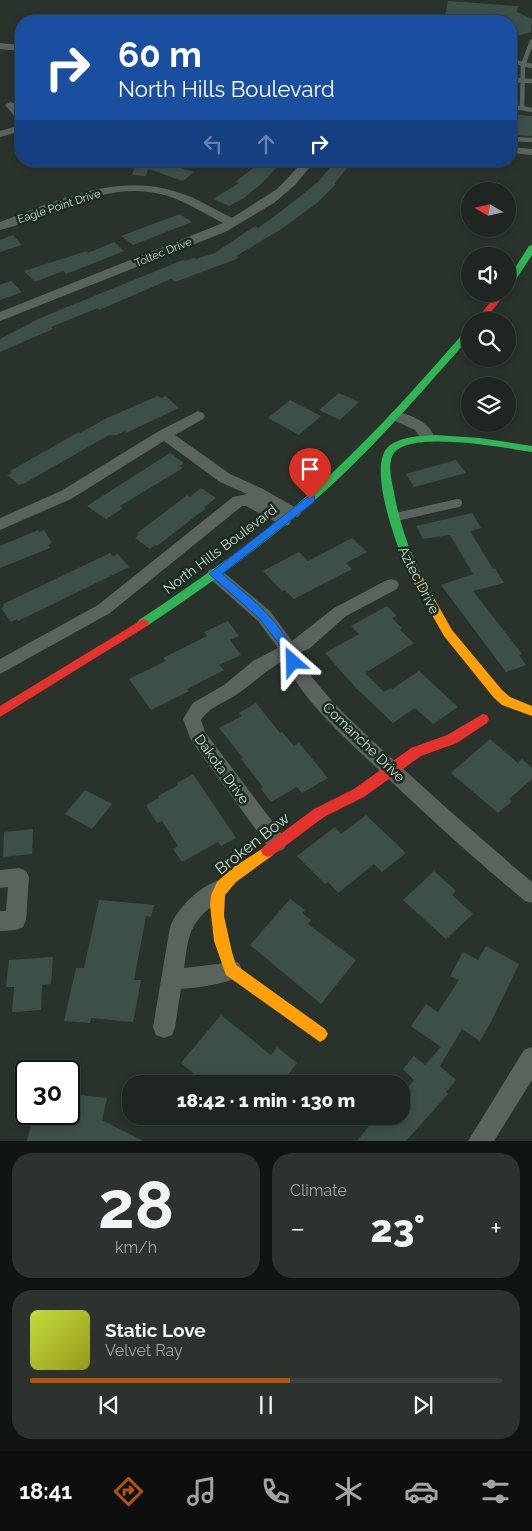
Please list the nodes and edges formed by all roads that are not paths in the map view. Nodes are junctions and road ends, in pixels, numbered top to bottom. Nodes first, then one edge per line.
1 (532, 41) edge
2 (0, 46) edge
3 (15, 47) edge
4 (517, 63) edge
5 (523, 65) junction
6 (532, 66) edge
7 (517, 80) edge
8 (523, 80) junction
9 (532, 81) edge
10 (10, 105) dead end
11 (517, 108) edge
12 (522, 108) junction
13 (15, 110) edge
14 (532, 110) edge
15 (15, 130) edge
16 (0, 134) edge
17 (517, 139) edge
18 (532, 140) edge
19 (517, 151) edge
20 (532, 152) edge
21 (305, 167) edge
22 (232, 223) junction
23 (0, 226) edge
24 (532, 248) edge
25 (516, 273) edge
26 (494, 302) edge
27 (486, 312) edge
28 (0, 317) edge
29 (461, 341) edge
30 (198, 416) dead end
31 (396, 416) junction
32 (164, 434) junction
33 (428, 438) junction
34 (532, 449) edge
35 (254, 497) junction
36 (458, 503) dead end
37 (288, 517) junction
38 (394, 518) junction
39 (0, 524) edge
40 (215, 574) junction
41 (391, 585) dead end
42 (288, 651) junction
43 (0, 667) edge
44 (532, 709) edge
45 (0, 712) edge
46 (483, 719) dead end
47 (392, 770) junction
48 (277, 842) junction
49 (0, 879) edge
50 (219, 889) junction
51 (532, 894) edge
52 (0, 921) edge
53 (231, 970) junction
54 (171, 980) junction
55 (164, 1027) dead end
56 (320, 1034) dead end
57 (532, 1058) edge
58 (480, 1141) edge

1 - 5 lane
2 - 3 street
4 - 5 lane
5 - 6 lane
5 - 8 lane
7 - 8 lane
8 - 9 lane
8 - 12 lane
10 - 13 street
11 - 12 lane
12 - 14 lane
15 - 16 street
17 - 18 lane
19 - 20 street
21 - 22 street, Toltec Drive
22 - 23 street, Eagle Point Drive
22 - 28 street, Toltec Drive
24 - 25 street
26 - 27 street
29 - 31 street, North Hills Boulevard
30 - 32 street
31 - 33 street
31 - 37 street, North Hills Boulevard
32 - 35 street
32 - 39 street
33 - 34 street, Aztec Drive
33 - 38 street, Aztec Drive
35 - 37 street
35 - 43 street
36 - 38 lane
37 - 40 street, North Hills Boulevard
38 - 44 street, Aztec Drive
40 - 42 street, Comanche Drive
40 - 45 street, North Hills Boulevard
41 - 42 street, Dakota Drive
42 - 47 street, Comanche Drive
42 - 48 street, Dakota Drive
46 - 47 street, Broken Bow
47 - 48 street, Broken Bow
47 - 51 street, Comanche Drive
48 - 50 street, Broken Bow
49 - 52 street
50 - 53 street, Broken Bow
50 - 54 street
53 - 54 street
53 - 56 street
54 - 55 street
57 - 58 street

